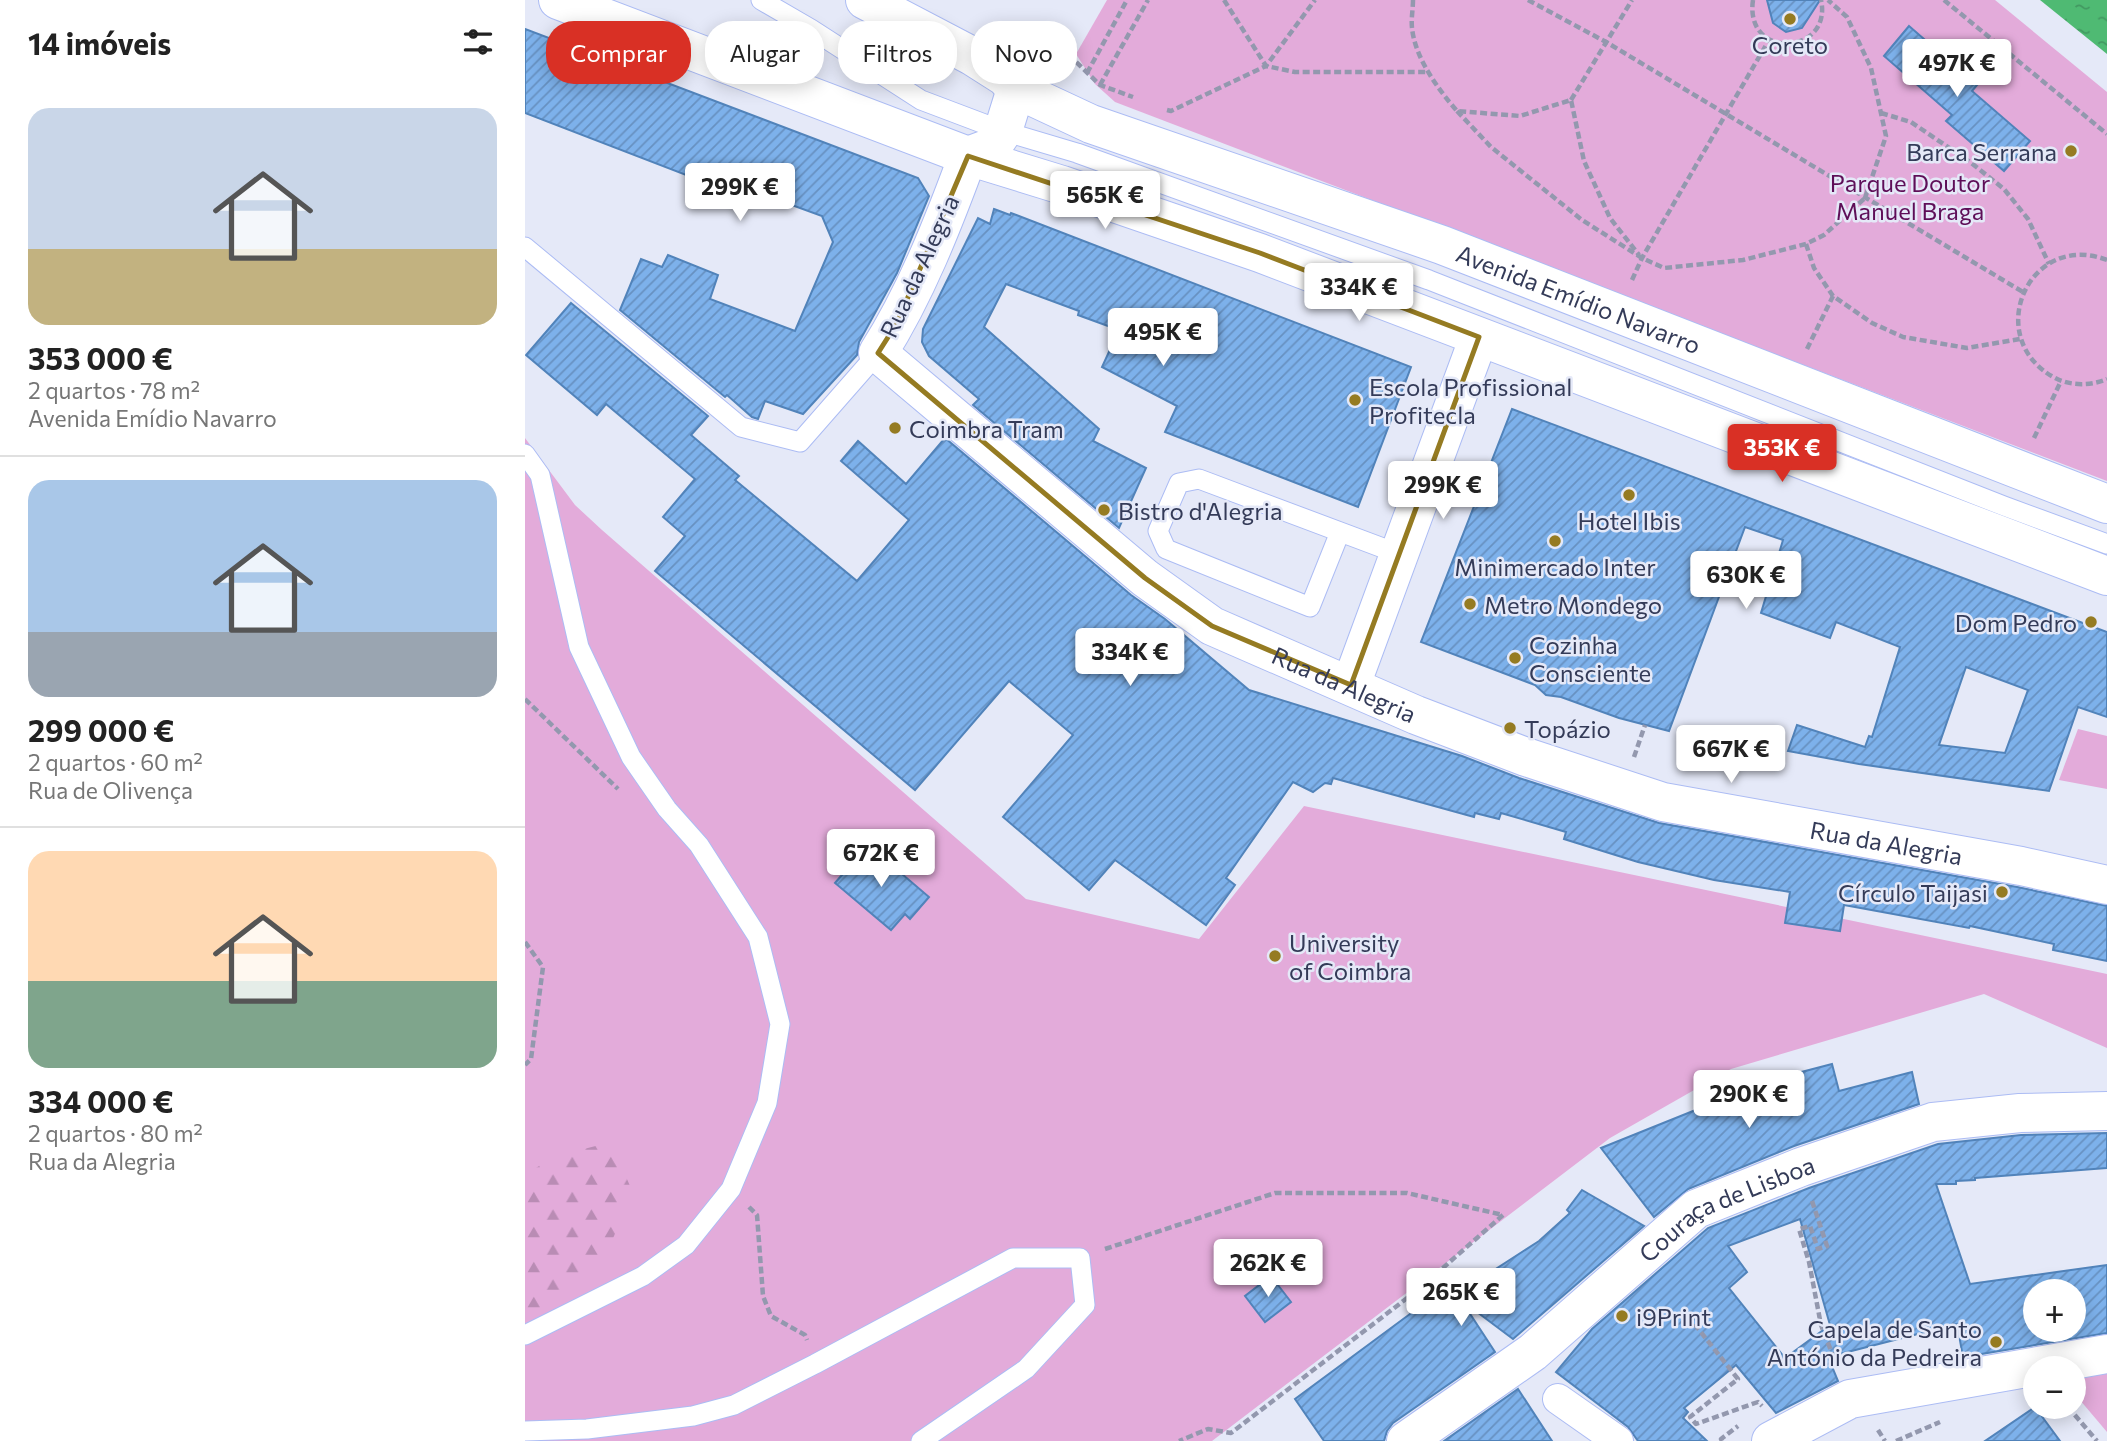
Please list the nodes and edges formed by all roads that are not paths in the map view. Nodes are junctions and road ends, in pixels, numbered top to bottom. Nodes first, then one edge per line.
1 (558, 0) edge
2 (761, 0) edge
3 (865, 0) edge
4 (1016, 89) junction
5 (1003, 131) junction
6 (968, 156) junction
7 (525, 247) edge
8 (1479, 337) junction
9 (878, 353) junction
10 (525, 453) edge
11 (2107, 504) edge
12 (1340, 532) junction
13 (2107, 544) edge
14 (1399, 554) junction
15 (1156, 563) junction
16 (2107, 576) edge
17 (1351, 685) junction
18 (2107, 885) edge
19 (2107, 1111) edge
20 (525, 1335) edge
21 (2107, 1354) edge
22 (1558, 1399) dead end
23 (1755, 1426) edge
24 (525, 1431) edge
25 (921, 1441) edge
26 (1406, 1441) edge
27 (1618, 1441) edge

1 - 6 street
2 - 5 lane
3 - 4 street, Avenida Emídio Navarro
4 - 5 street
4 - 11 street, Avenida Emídio Navarro
5 - 6 street
5 - 13 lane
6 - 8 street
6 - 9 street, Rua da Alegria
7 - 9 lane
8 - 14 street
8 - 16 street
9 - 15 street, Rua da Alegria
10 - 20 lane
12 - 14 lane
12 - 15 lane
12 - 15 lane
14 - 17 street
15 - 17 street, Rua da Alegria
17 - 18 street, Rua da Alegria
19 - 26 street, Couraça de Lisboa
21 - 23 street
22 - 27 street
24 - 25 lane

